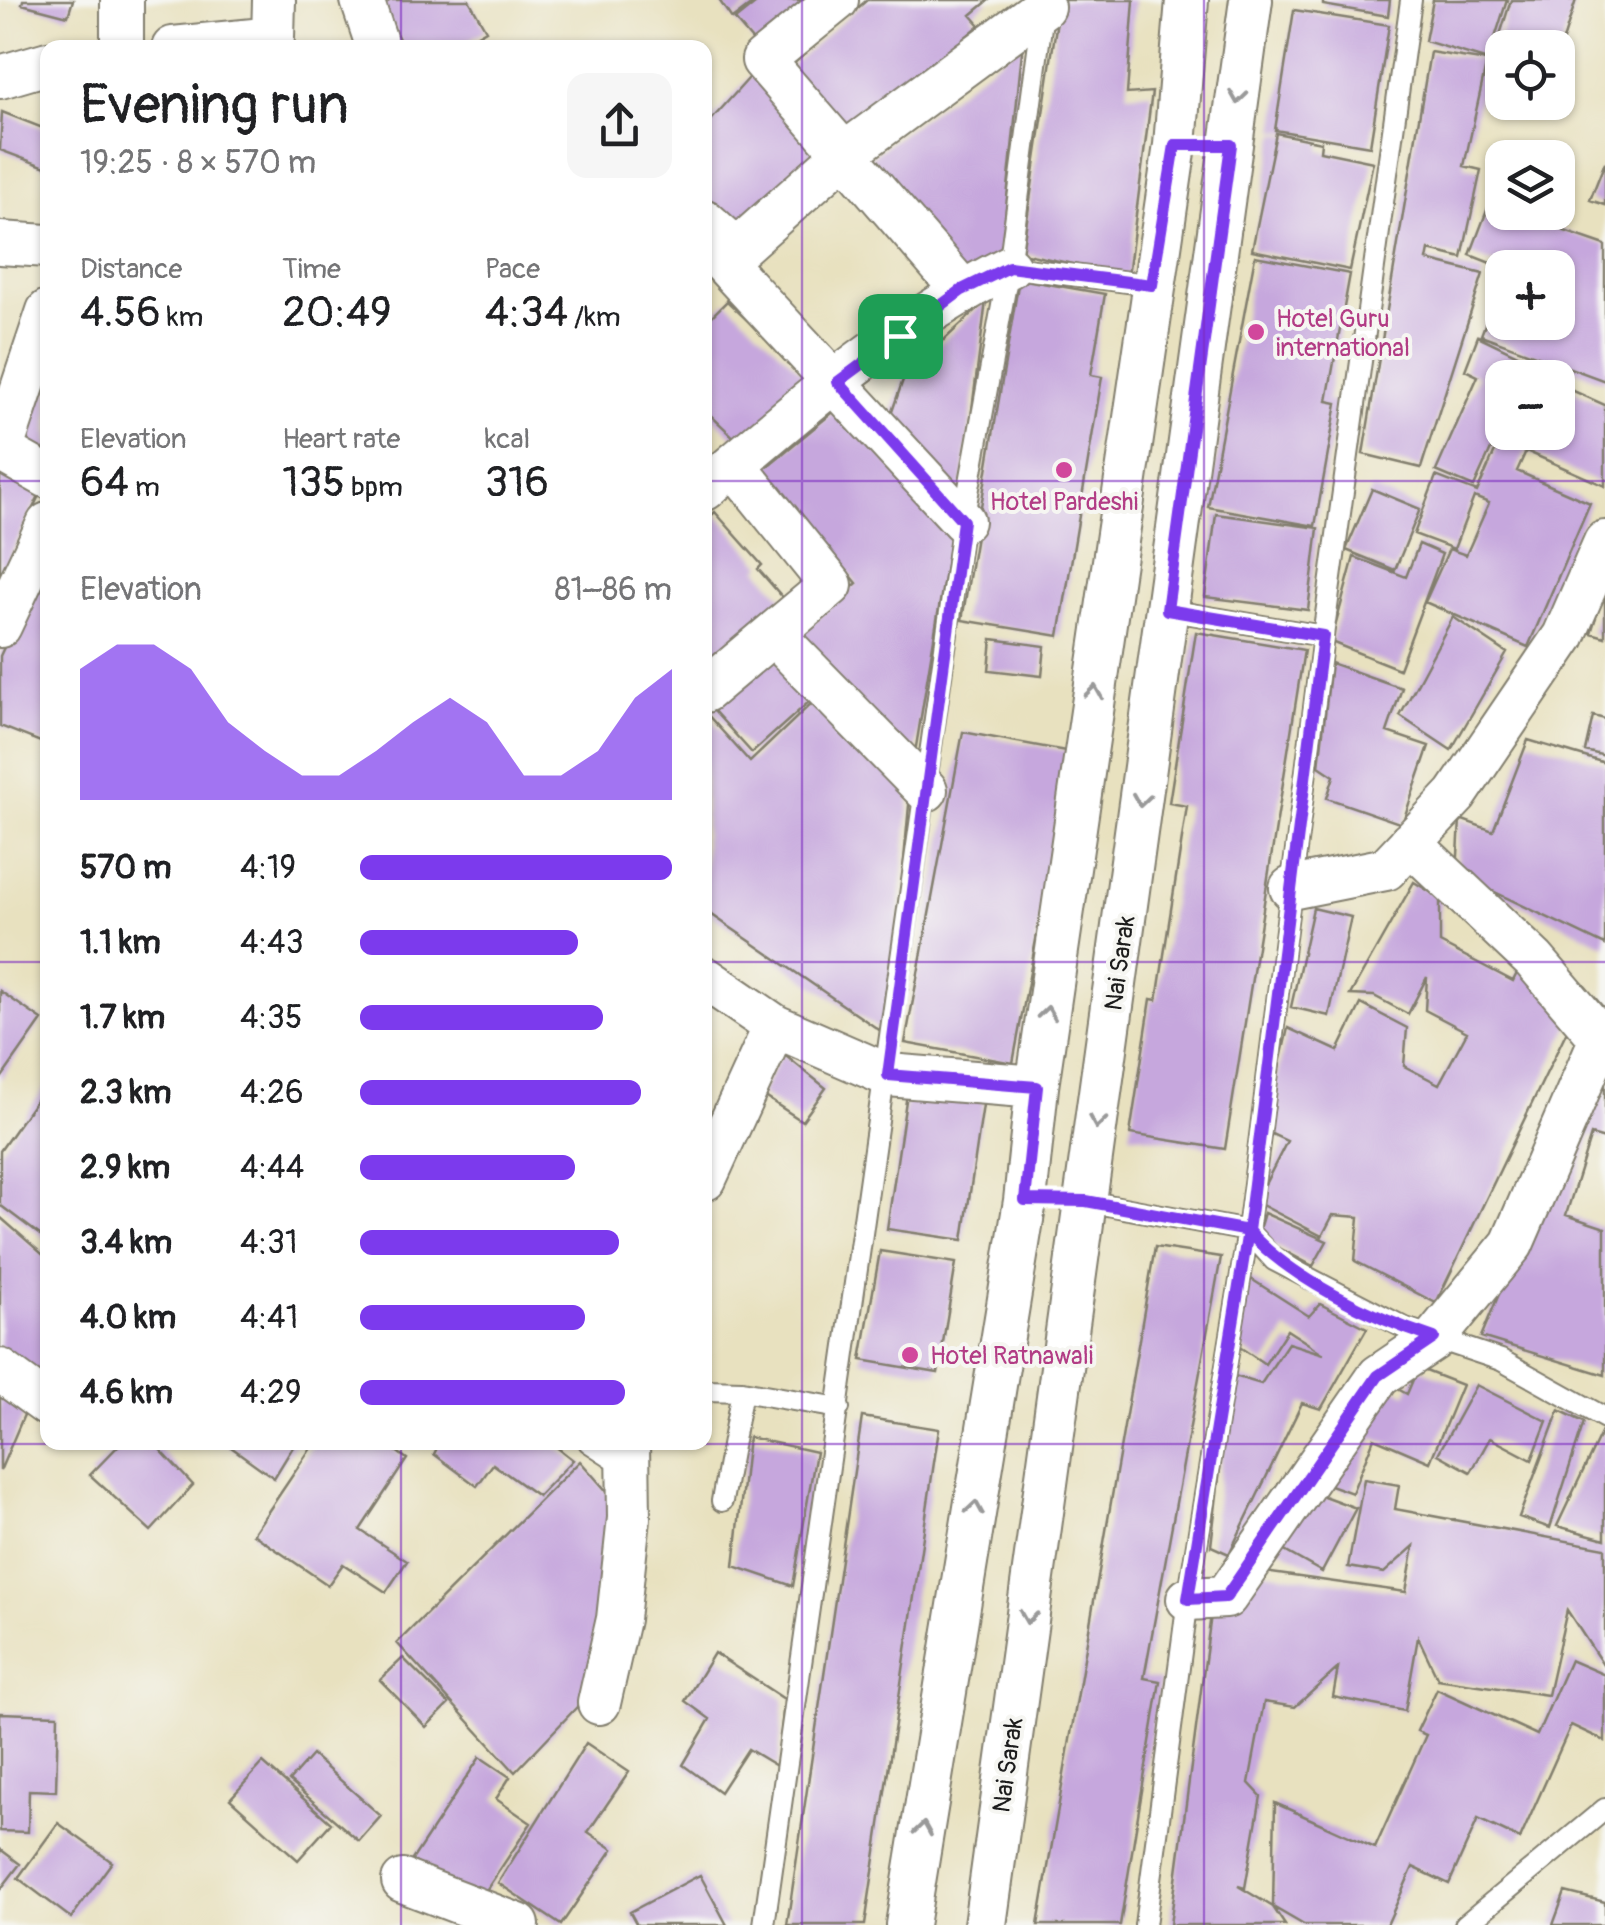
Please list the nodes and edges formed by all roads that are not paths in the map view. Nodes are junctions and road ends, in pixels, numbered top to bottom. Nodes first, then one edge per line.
1 (122, 0) edge
2 (274, 0) edge
3 (362, 0) edge
4 (836, 0) edge
5 (1188, 0) edge
6 (1252, 0) edge
7 (1410, 0) edge
8 (1044, 4) edge
9 (122, 40) edge
10 (253, 40) edge
11 (375, 40) edge
12 (40, 66) edge
13 (0, 78) edge
14 (1175, 145) junction
15 (1231, 145) junction
16 (844, 154) junction
17 (720, 235) edge
18 (0, 243) edge
19 (40, 246) edge
20 (1009, 267) junction
21 (1152, 285) junction
22 (962, 290) junction
23 (40, 335) edge
24 (838, 382) junction
25 (1, 451) edge
26 (40, 473) edge
27 (720, 477) edge
28 (963, 521) junction
29 (40, 541) edge
30 (1605, 542) edge
31 (1167, 610) junction
32 (0, 626) edge
33 (774, 636) junction
34 (1323, 636) junction
35 (712, 685) edge
36 (926, 790) junction
37 (1410, 844) junction
38 (1292, 888) junction
39 (712, 983) edge
40 (775, 1026) junction
41 (1603, 1033) edge
42 (888, 1075) junction
43 (1037, 1087) junction
44 (712, 1164) edge
45 (1025, 1200) junction
46 (1086, 1201) junction
47 (1248, 1231) junction
48 (1434, 1338) junction
49 (0, 1370) edge
50 (712, 1390) edge
51 (742, 1391) junction
52 (40, 1399) edge
53 (839, 1408) junction
54 (1605, 1418) edge
55 (627, 1454) edge
56 (722, 1501) dead end
57 (1188, 1599) junction
58 (599, 1704) dead end
59 (1605, 1809) edge
60 (403, 1881) dead end
61 (518, 1925) edge
62 (764, 1925) edge
63 (907, 1925) edge
64 (985, 1925) edge
65 (1145, 1925) edge
66 (1465, 1925) edge

1 - 9 street
2 - 10 street
3 - 11 street
4 - 16 street
5 - 14 street
6 -> 15 street, Nai Sarak
7 - 34 lane
8 - 16 street
8 - 20 lane
12 - 13 street
14 - 15 street
14 - 21 street
15 - 31 street, Nai Sarak
16 - 17 street
16 - 22 street
17 - 24 street
18 - 19 street
20 - 21 lane
20 - 22 street
20 - 28 lane
43 -> 21 street
22 - 24 street
23 - 25 street
24 - 27 street
24 - 28 street
25 - 26 street
27 - 33 street
28 - 36 lane
29 - 32 street
30 - 37 street
31 - 34 lane
31 -> 46 street, Nai Sarak
33 - 35 street
33 - 36 street
34 - 38 lane
36 - 42 lane
37 - 38 street
37 - 41 street
38 - 47 lane
39 - 40 street
40 - 42 street
40 - 44 street
41 - 48 street
42 - 43 street
42 - 53 lane
43 - 45 street
45 - 46 street
63 -> 45 street
46 - 47 lane
46 -> 64 street, Nai Sarak
47 - 48 lane
47 - 57 lane
48 - 54 lane
48 - 57 street
49 - 52 street
50 - 51 lane
51 - 53 lane
51 - 56 lane
53 - 62 lane
55 - 58 street
57 - 65 lane
59 - 66 lane
60 - 61 street

